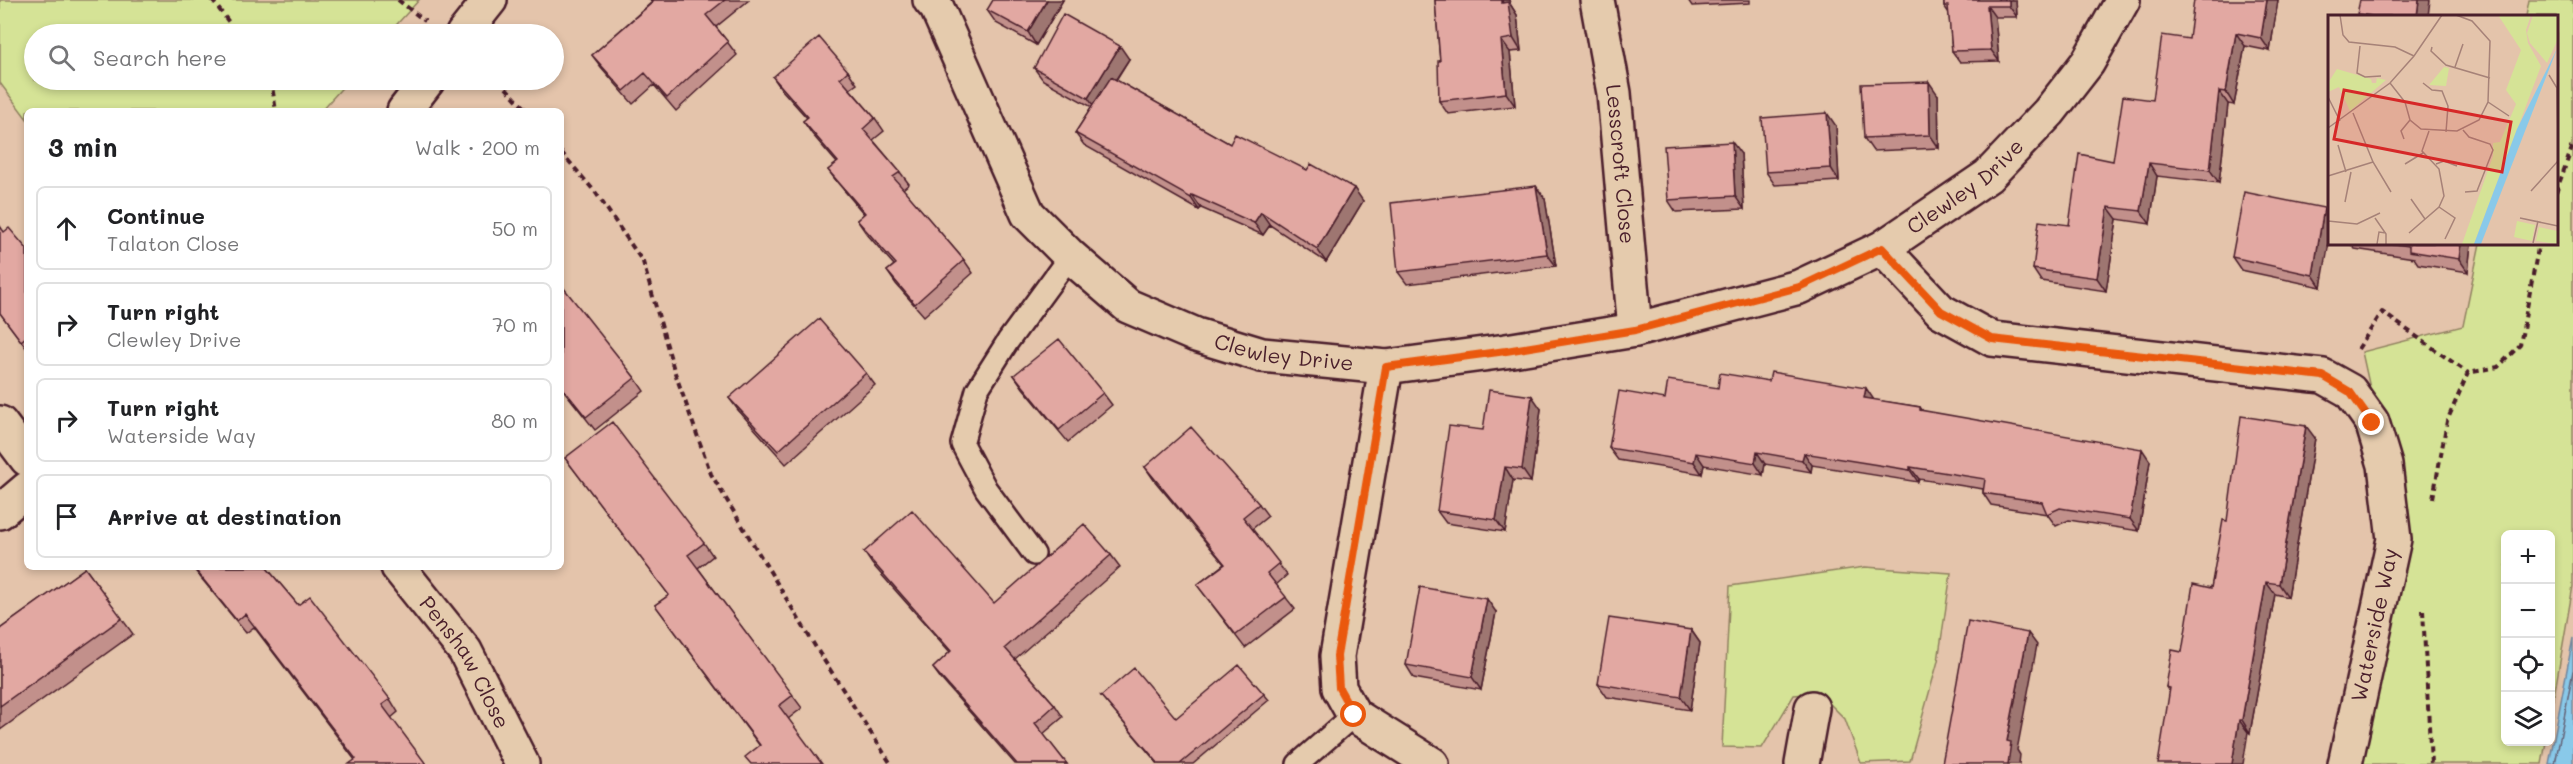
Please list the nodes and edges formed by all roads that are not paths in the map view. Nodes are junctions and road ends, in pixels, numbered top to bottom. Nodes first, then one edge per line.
1 (490, 0) edge
2 (930, 0) edge
3 (1597, 0) edge
4 (2123, 0) edge
5 (457, 24) edge
6 (421, 90) edge
7 (407, 108) edge
8 (1882, 248) junction
9 (1070, 256) junction
10 (1635, 330) junction
11 (1386, 367) junction
12 (0, 423) edge
13 (24, 455) edge
14 (24, 492) edge
15 (0, 512) edge
16 (1035, 554) dead end
17 (400, 570) edge
18 (1812, 708) dead end
19 (1354, 715) junction
20 (522, 764) edge
21 (1298, 764) edge
22 (1432, 764) edge
23 (1802, 764) edge
24 (2345, 764) edge

1 - 5 street
2 - 9 street, Clewley Drive
3 - 10 street, Lesscroft Close
4 - 8 street, Clewley Drive
6 - 7 street
8 - 10 street, Clewley Drive
8 - 24 street, Waterside Way
9 - 11 street, Clewley Drive
9 - 16 lane
10 - 11 street, Clewley Drive
11 - 19 street
12 - 13 street
14 - 15 street
17 - 20 street, Penshaw Close
18 - 23 street
19 - 21 lane
19 - 22 street

